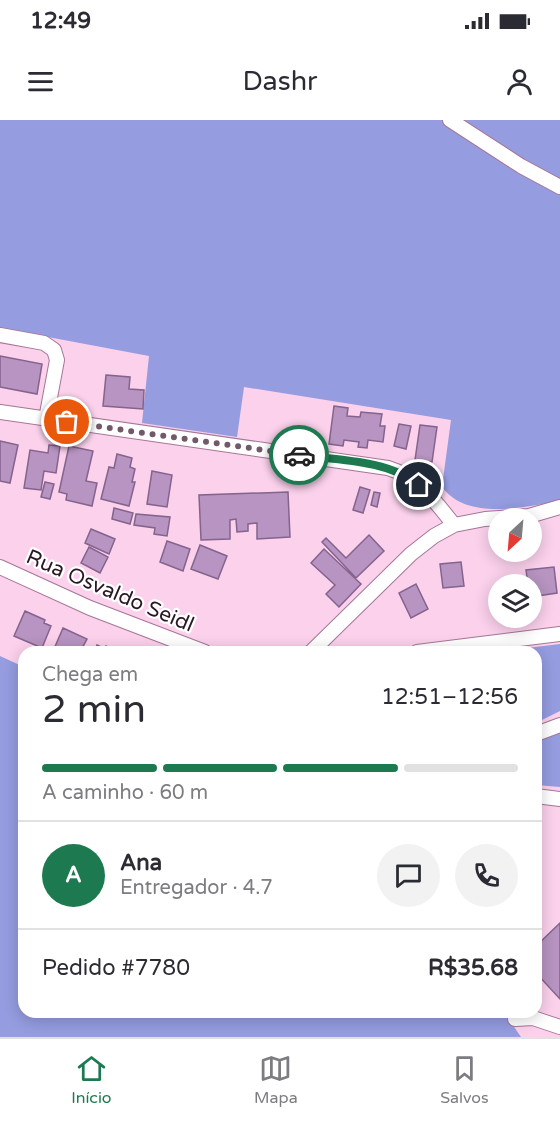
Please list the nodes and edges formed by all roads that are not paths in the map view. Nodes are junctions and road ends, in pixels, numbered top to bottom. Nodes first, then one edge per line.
1 (450, 120) edge
2 (560, 187) edge
3 (0, 335) edge
4 (0, 412) edge
5 (46, 419) junction
6 (560, 507) edge
7 (454, 525) junction
8 (0, 567) edge
9 (560, 634) edge
10 (189, 646) edge
11 (317, 646) edge
12 (465, 646) edge
13 (560, 725) edge
14 (542, 732) edge
15 (542, 797) edge
16 (560, 799) edge
17 (515, 1019) dead end
18 (560, 1027) edge

1 - 2 street
3 - 5 street
4 - 5 street
5 - 7 street
6 - 7 street
7 - 11 street
8 - 10 street, Rua Osvaldo Seidl
9 - 12 street
13 - 14 street
15 - 16 street
17 - 18 street

